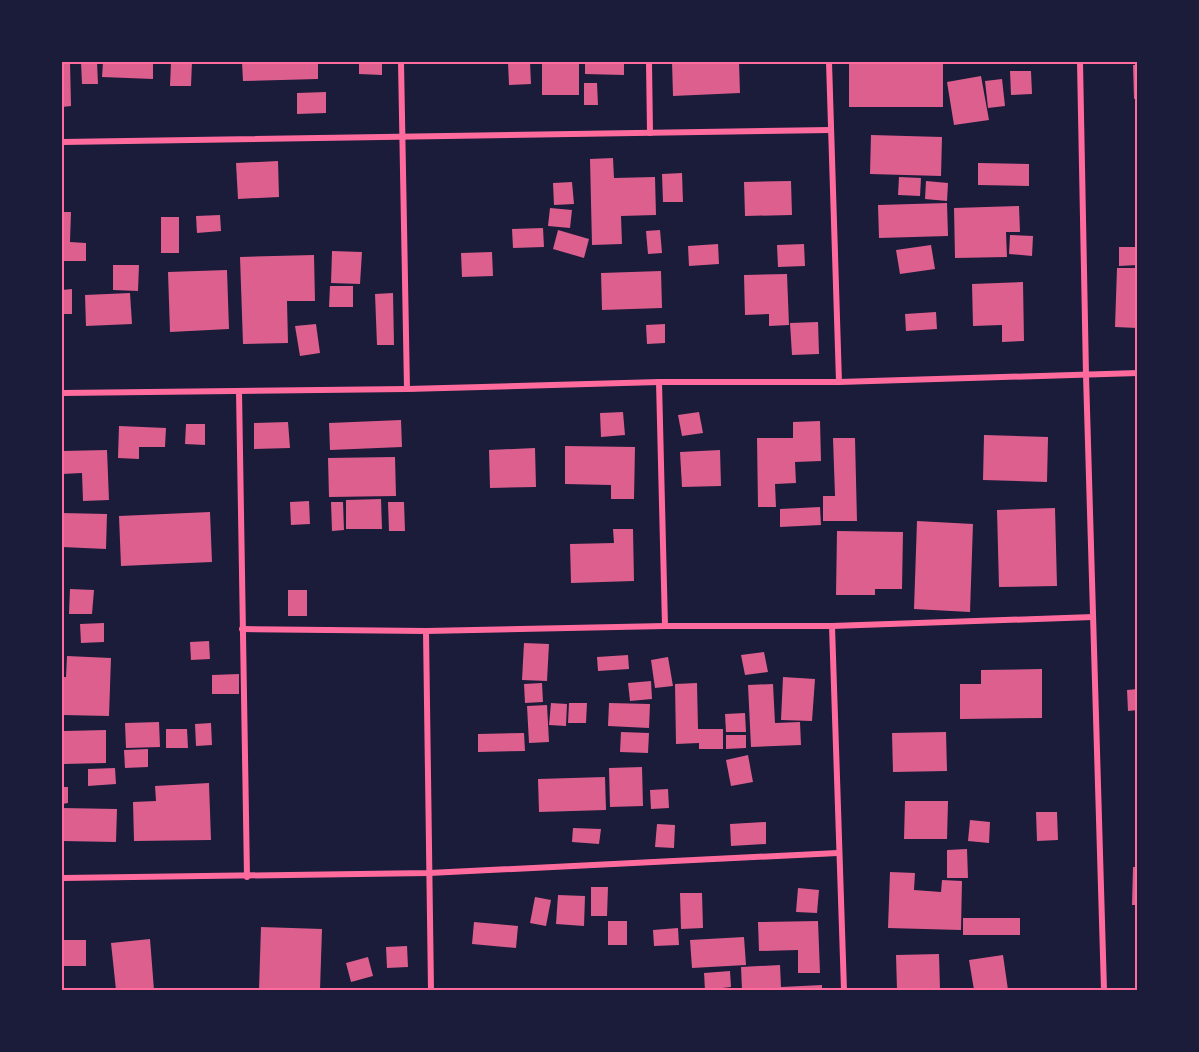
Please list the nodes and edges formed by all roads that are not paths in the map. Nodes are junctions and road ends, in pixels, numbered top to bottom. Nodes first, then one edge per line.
1 (401, 62) edge
2 (649, 62) edge
3 (829, 62) edge
4 (1080, 62) edge
5 (831, 130) junction
6 (650, 133) junction
7 (401, 137) junction
8 (62, 142) edge
9 (1137, 373) edge
10 (1086, 375) junction
11 (659, 382) junction
12 (838, 382) junction
13 (407, 388) junction
14 (239, 391) junction
15 (62, 393) edge
16 (1093, 617) junction
17 (665, 626) junction
18 (832, 626) junction
19 (242, 630) junction
20 (426, 631) junction
21 (838, 852) junction
22 (429, 873) junction
23 (247, 877) junction
24 (62, 878) edge
25 (431, 990) edge
26 (844, 990) edge
27 (1104, 990) edge

1 - 7 street
2 - 6 street
3 - 5 street
4 - 10 street
5 - 6 street
5 - 12 street
6 - 7 street
7 - 8 street
7 - 13 street
9 - 10 street
10 - 12 street
10 - 16 street
11 - 12 street
11 - 13 street
11 - 17 street
13 - 14 street
14 - 15 street
14 - 19 street
16 - 18 street
16 - 27 street
17 - 18 street
17 - 20 street
18 - 21 street
19 - 20 street
19 - 23 street
20 - 22 street
21 - 22 street
21 - 26 street
22 - 23 street
22 - 25 street
23 - 24 street

